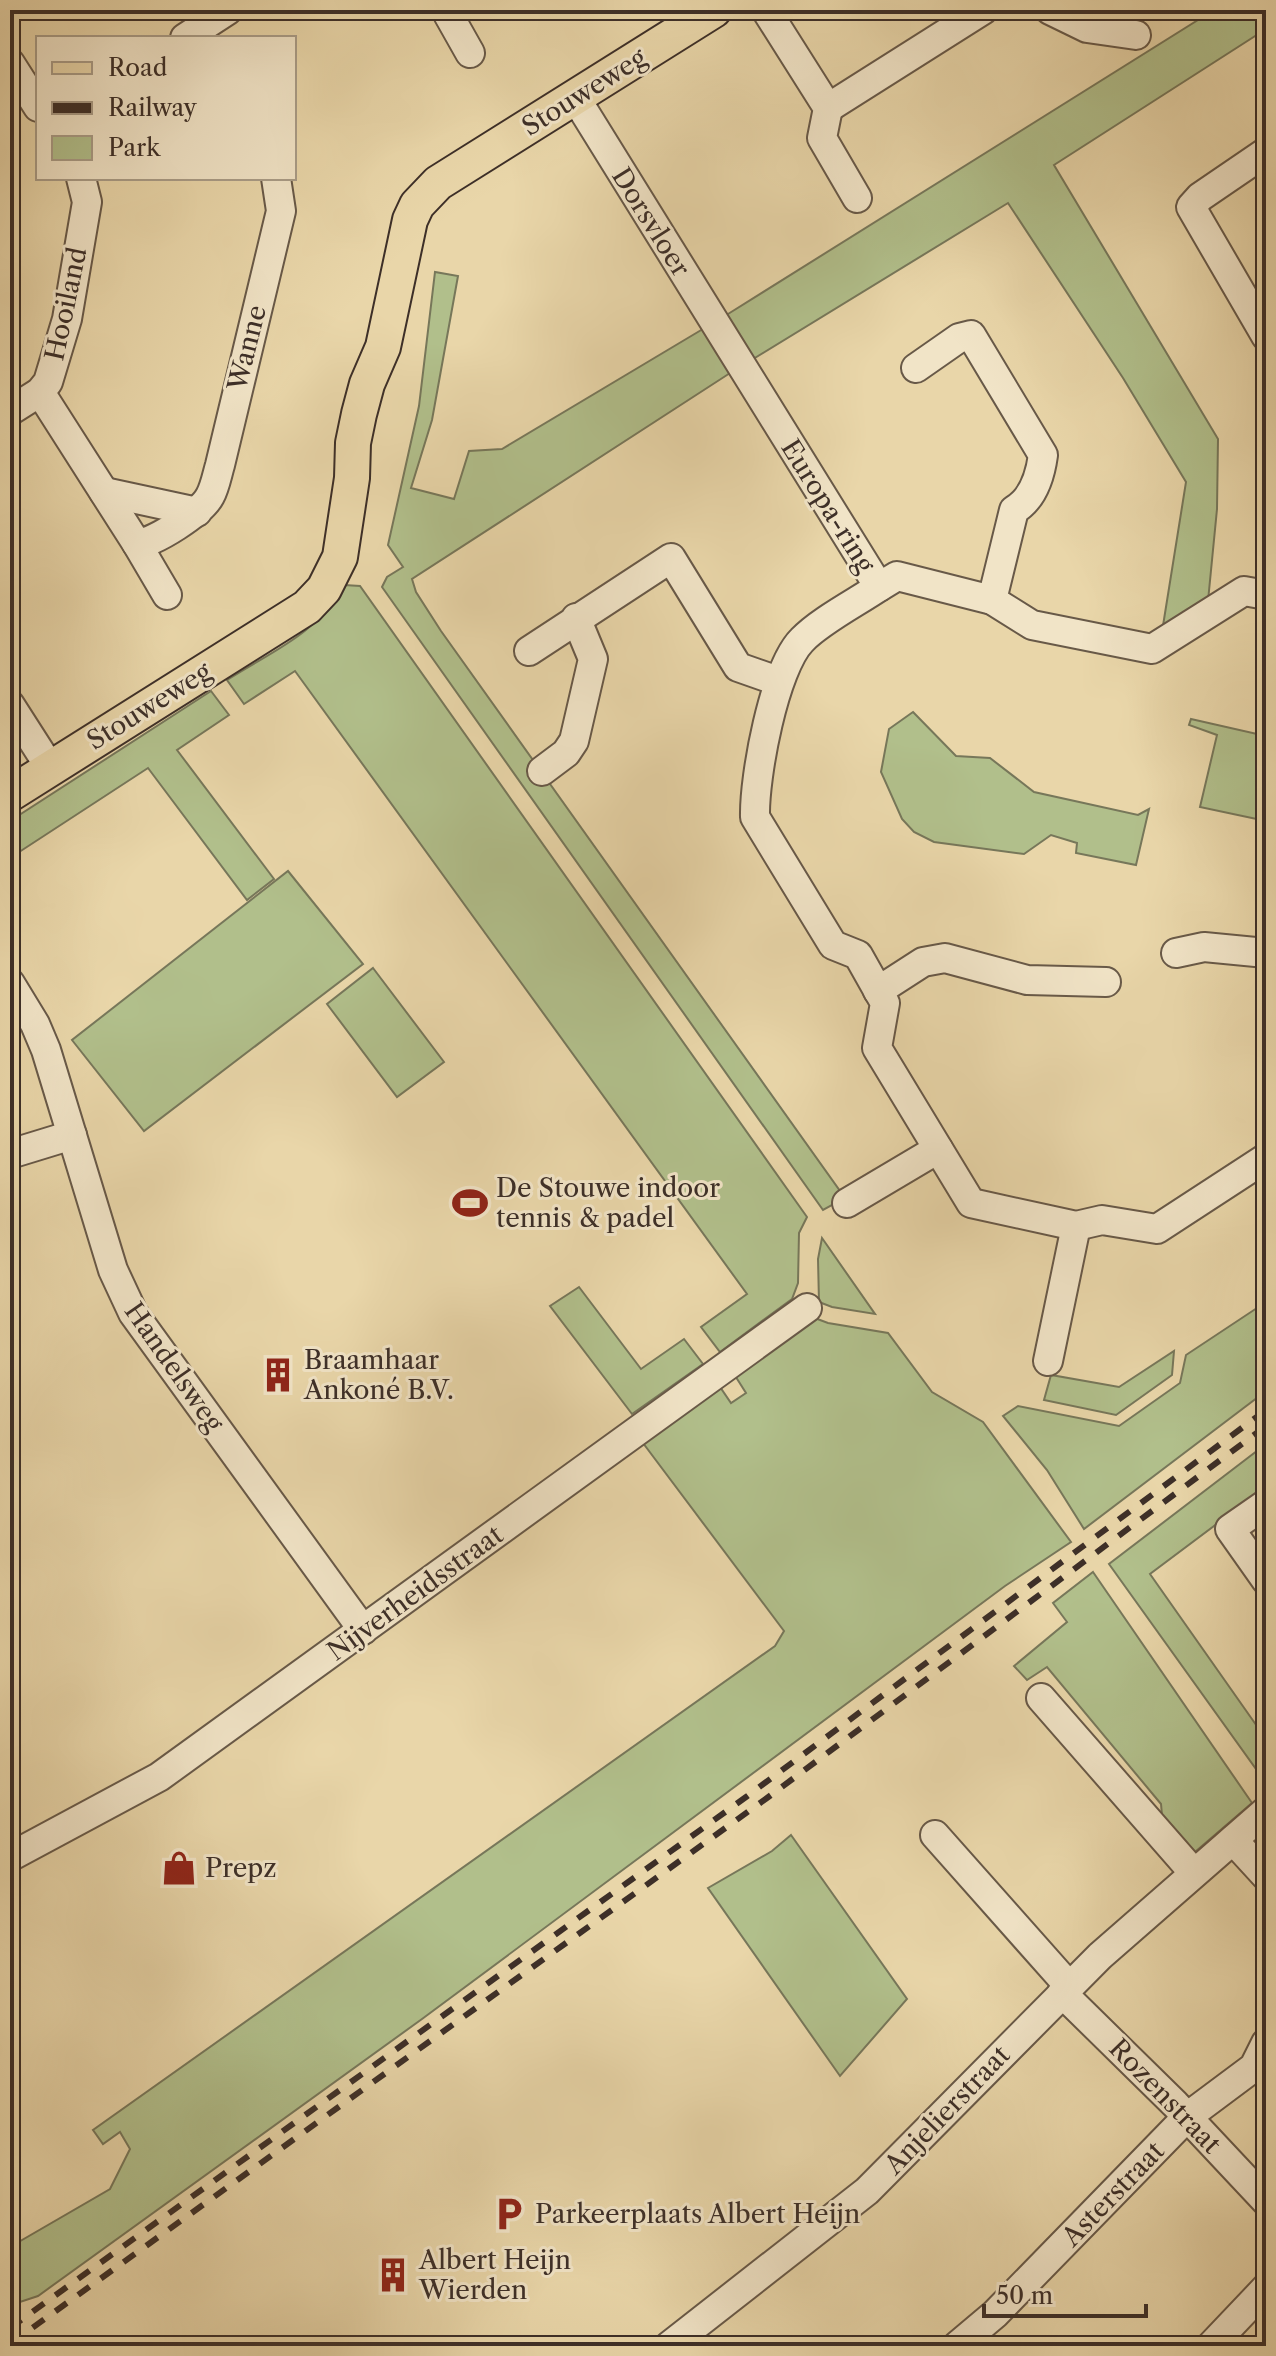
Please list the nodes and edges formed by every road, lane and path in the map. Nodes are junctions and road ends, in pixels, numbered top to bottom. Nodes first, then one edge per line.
1 (228, 10) edge
2 (714, 10) edge
3 (766, 10) edge
4 (983, 10) edge
5 (1050, 10) edge
6 (449, 11) edge
7 (1136, 35) dead end
8 (189, 36) edge
9 (470, 53) dead end
10 (10, 63) edge
11 (575, 97) junction
12 (36, 104) edge
13 (828, 108) junction
14 (1266, 152) edge
15 (82, 180) edge
16 (276, 180) edge
17 (857, 198) dead end
18 (1266, 336) edge
19 (728, 346) joint
20 (916, 368) dead end
21 (40, 392) junction
22 (10, 411) edge
23 (104, 492) junction
24 (197, 512) junction
25 (137, 544) junction
26 (879, 587) junction
27 (167, 595) dead end
28 (1266, 595) edge
29 (992, 600) junction
30 (576, 618) junction
31 (529, 651) dead end
32 (778, 681) junction
33 (10, 705) edge
34 (51, 769) junction
35 (542, 771) dead end
36 (10, 794) edge
37 (1176, 953) dead end
38 (1266, 953) edge
39 (1106, 982) dead end
40 (10, 983) edge
41 (878, 991) junction
42 (72, 1135) junction
43 (938, 1149) junction
44 (10, 1154) edge
45 (1266, 1158) edge
46 (847, 1203) dead end
47 (1076, 1226) junction
48 (807, 1308) dead end
49 (1048, 1361) dead end
50 (1266, 1504) edge
51 (1266, 1580) edge
52 (363, 1630) junction
53 (1041, 1698) dead end
54 (1266, 1811) edge
55 (935, 1835) dead end
56 (1233, 1840) junction
57 (10, 1857) edge
58 (1194, 1873) junction
59 (1266, 1876) edge
60 (1065, 1989) junction
61 (1266, 2043) edge
62 (1187, 2117) junction
63 (1266, 2201) edge
64 (1266, 2288) edge
65 (669, 2346) edge
66 (957, 2346) edge
67 (1211, 2346) edge

1 - 8 street
2 - 11 main road, Stouweweg
3 - 13 street
4 - 13 street
5 - 7 street
6 - 9 street
10 - 12 street
11 - 19 street, Dorsvloer
11 - 34 main road, Stouweweg
13 - 17 street
14 - 18 street
15 - 21 street, Hooiland
16 - 24 street, Wanne
19 - 26 street, Europa-ring
20 - 29 street
21 - 22 street, Hooiland
21 - 23 street
23 - 24 street
23 - 25 street
24 - 25 street, Wanne
25 - 27 street
26 - 29 street
26 - 32 street, Europa-ring
28 - 29 street
30 - 31 street
30 - 32 street
30 - 35 street
32 - 41 street, Europa-ring
33 - 34 street
34 - 36 main road, Stouweweg
37 - 38 street
39 - 41 street
40 - 42 street, Handelsweg
41 - 43 street, Europa-ring
42 - 44 street
42 - 52 street, Handelsweg
43 - 46 street
43 - 47 street, Europa-ring
45 - 47 street, Europa-ring
47 - 49 street
48 - 52 street, Nijverheidsstraat
50 - 51 street
52 - 57 street, Nijverheidsstraat
53 - 58 street
54 - 56 street, Anjelierstraat
55 - 60 street
56 - 58 street, Anjelierstraat
56 - 59 street
58 - 60 street, Anjelierstraat
60 - 62 street, Rozenstraat
60 - 65 street, Anjelierstraat
61 - 62 street, Asterstraat
62 - 63 street, Rozenstraat
62 - 66 street, Asterstraat
64 - 67 street

